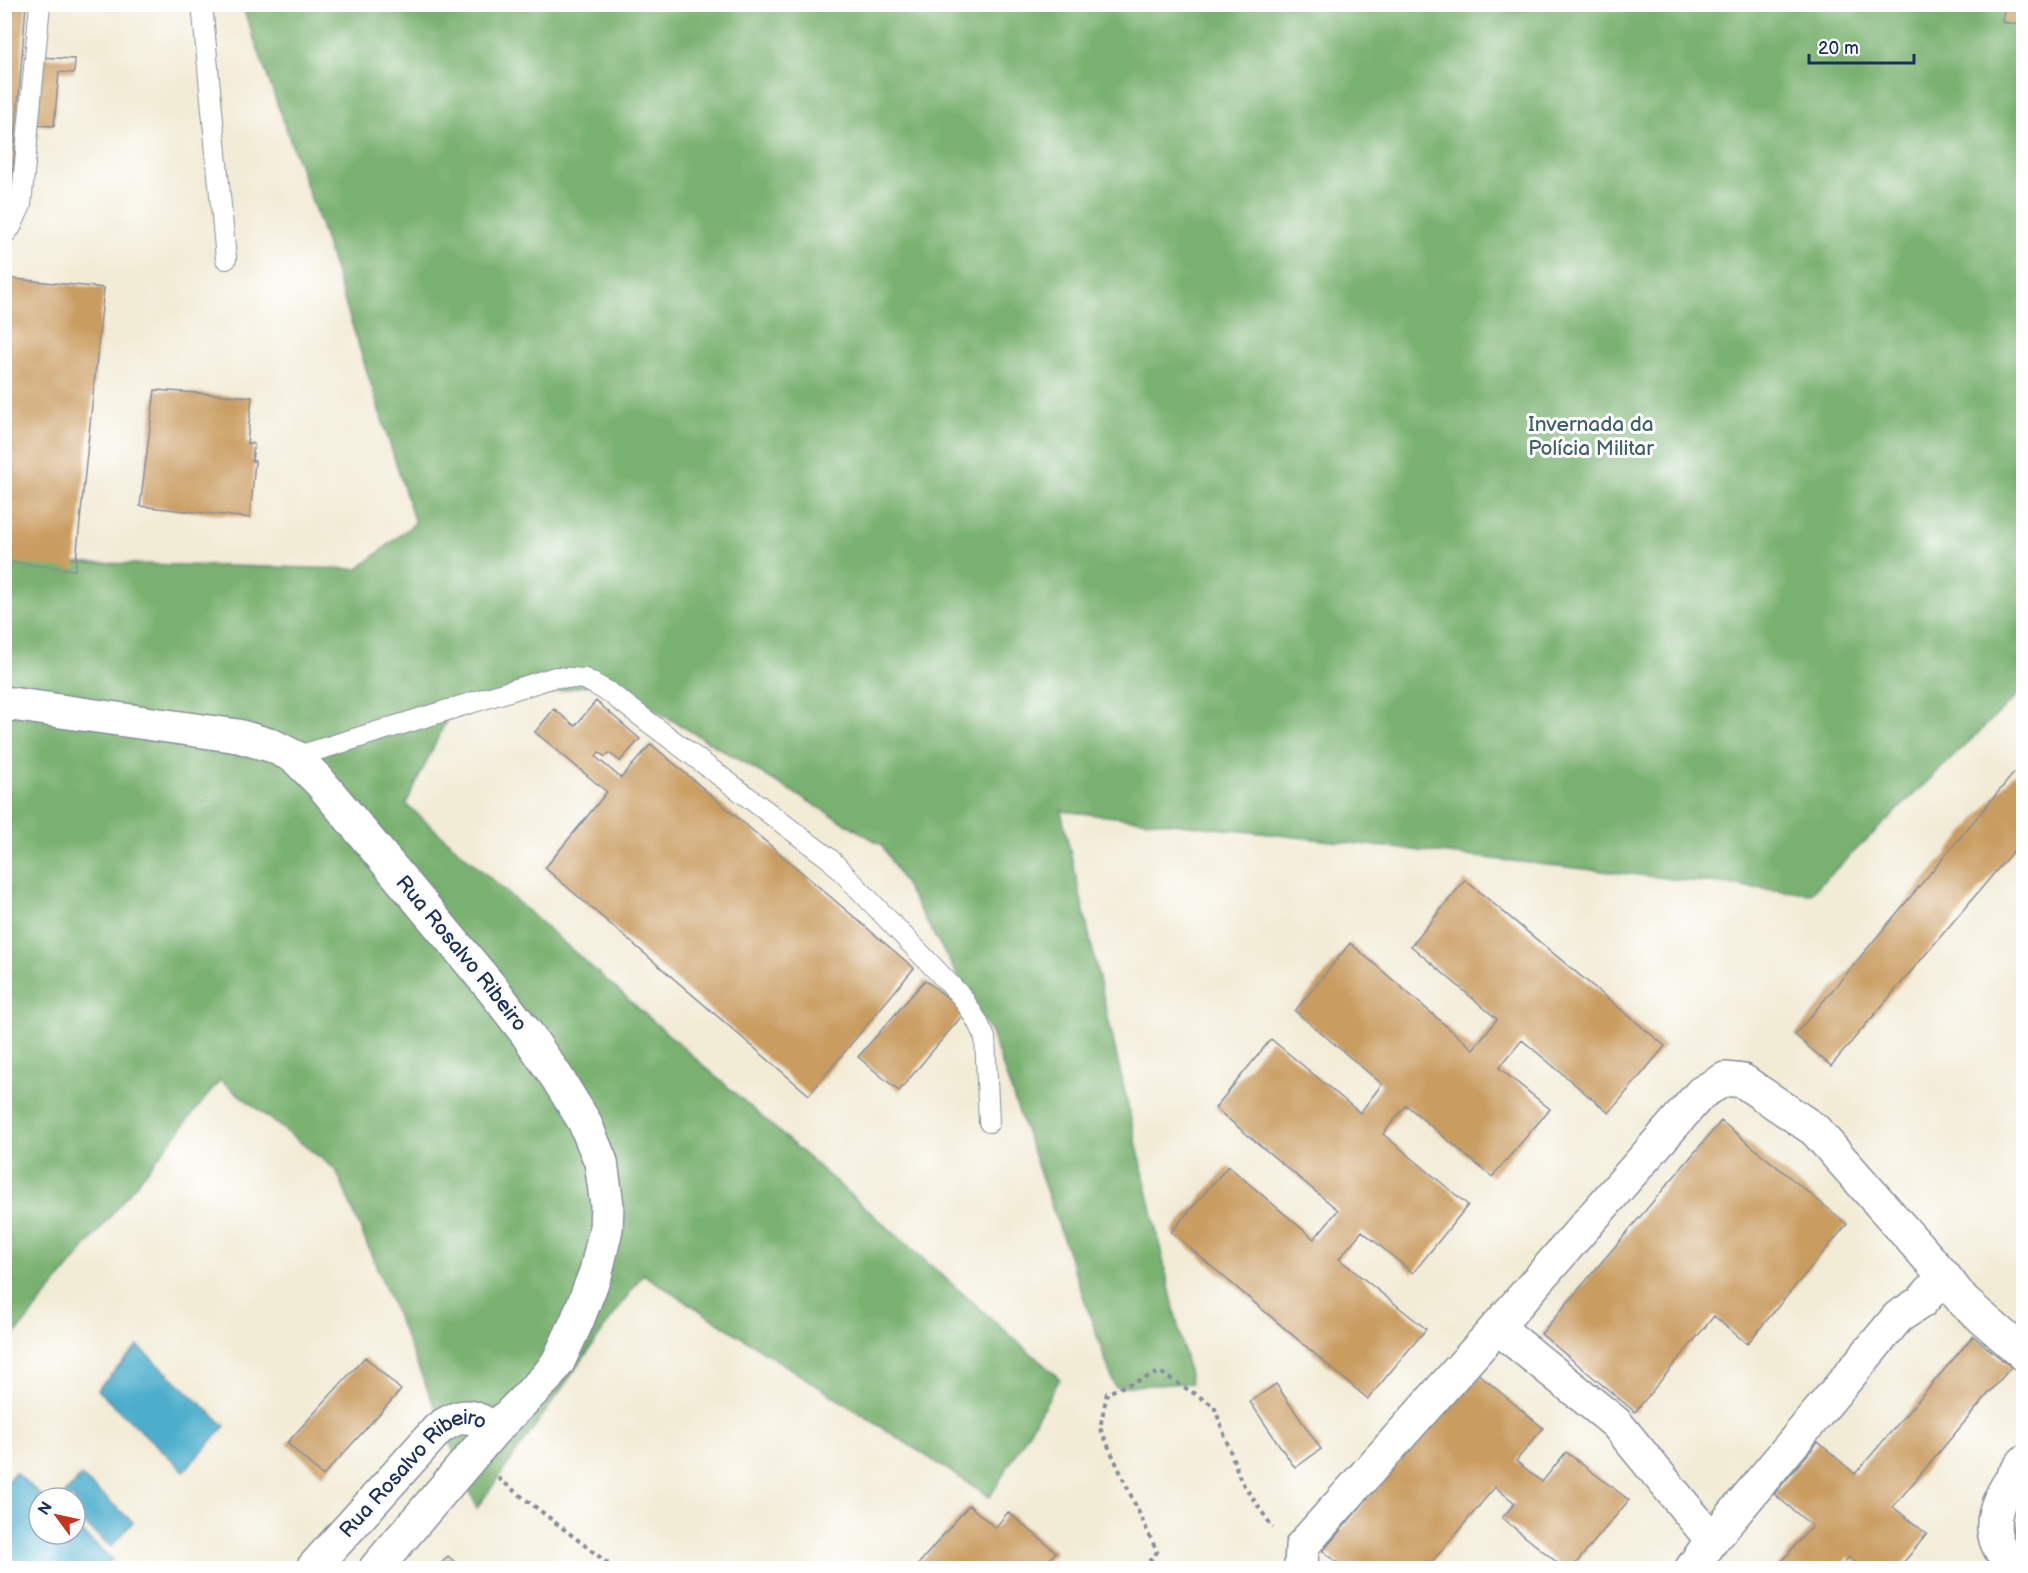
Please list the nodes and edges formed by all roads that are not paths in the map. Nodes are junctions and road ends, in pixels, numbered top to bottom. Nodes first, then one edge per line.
1 (40, 4) edge
2 (202, 4) edge
3 (4, 236) edge
4 (226, 259) dead end
5 (4, 703) edge
6 (295, 757) junction
7 (988, 1122) dead end
8 (1944, 1276) junction
9 (1497, 1327) junction
10 (2024, 1354) edge
11 (495, 1430) junction
12 (2024, 1462) edge
13 (1712, 1540) junction
14 (2004, 1565) edge
15 (313, 1569) edge
16 (376, 1569) edge
17 (1301, 1569) edge
18 (1692, 1569) edge

1 - 3 lane
2 - 4 lane
5 - 6 street, Rua Rosalvo Ribeiro
6 - 7 lane
6 - 11 street, Rua Rosalvo Ribeiro
8 - 9 street
8 - 10 street
8 - 13 street
9 - 13 street
9 - 17 street
11 - 15 street, Rua Rosalvo Ribeiro
11 - 16 street, Rua Rosalvo Ribeiro
12 - 14 street
13 - 18 street

